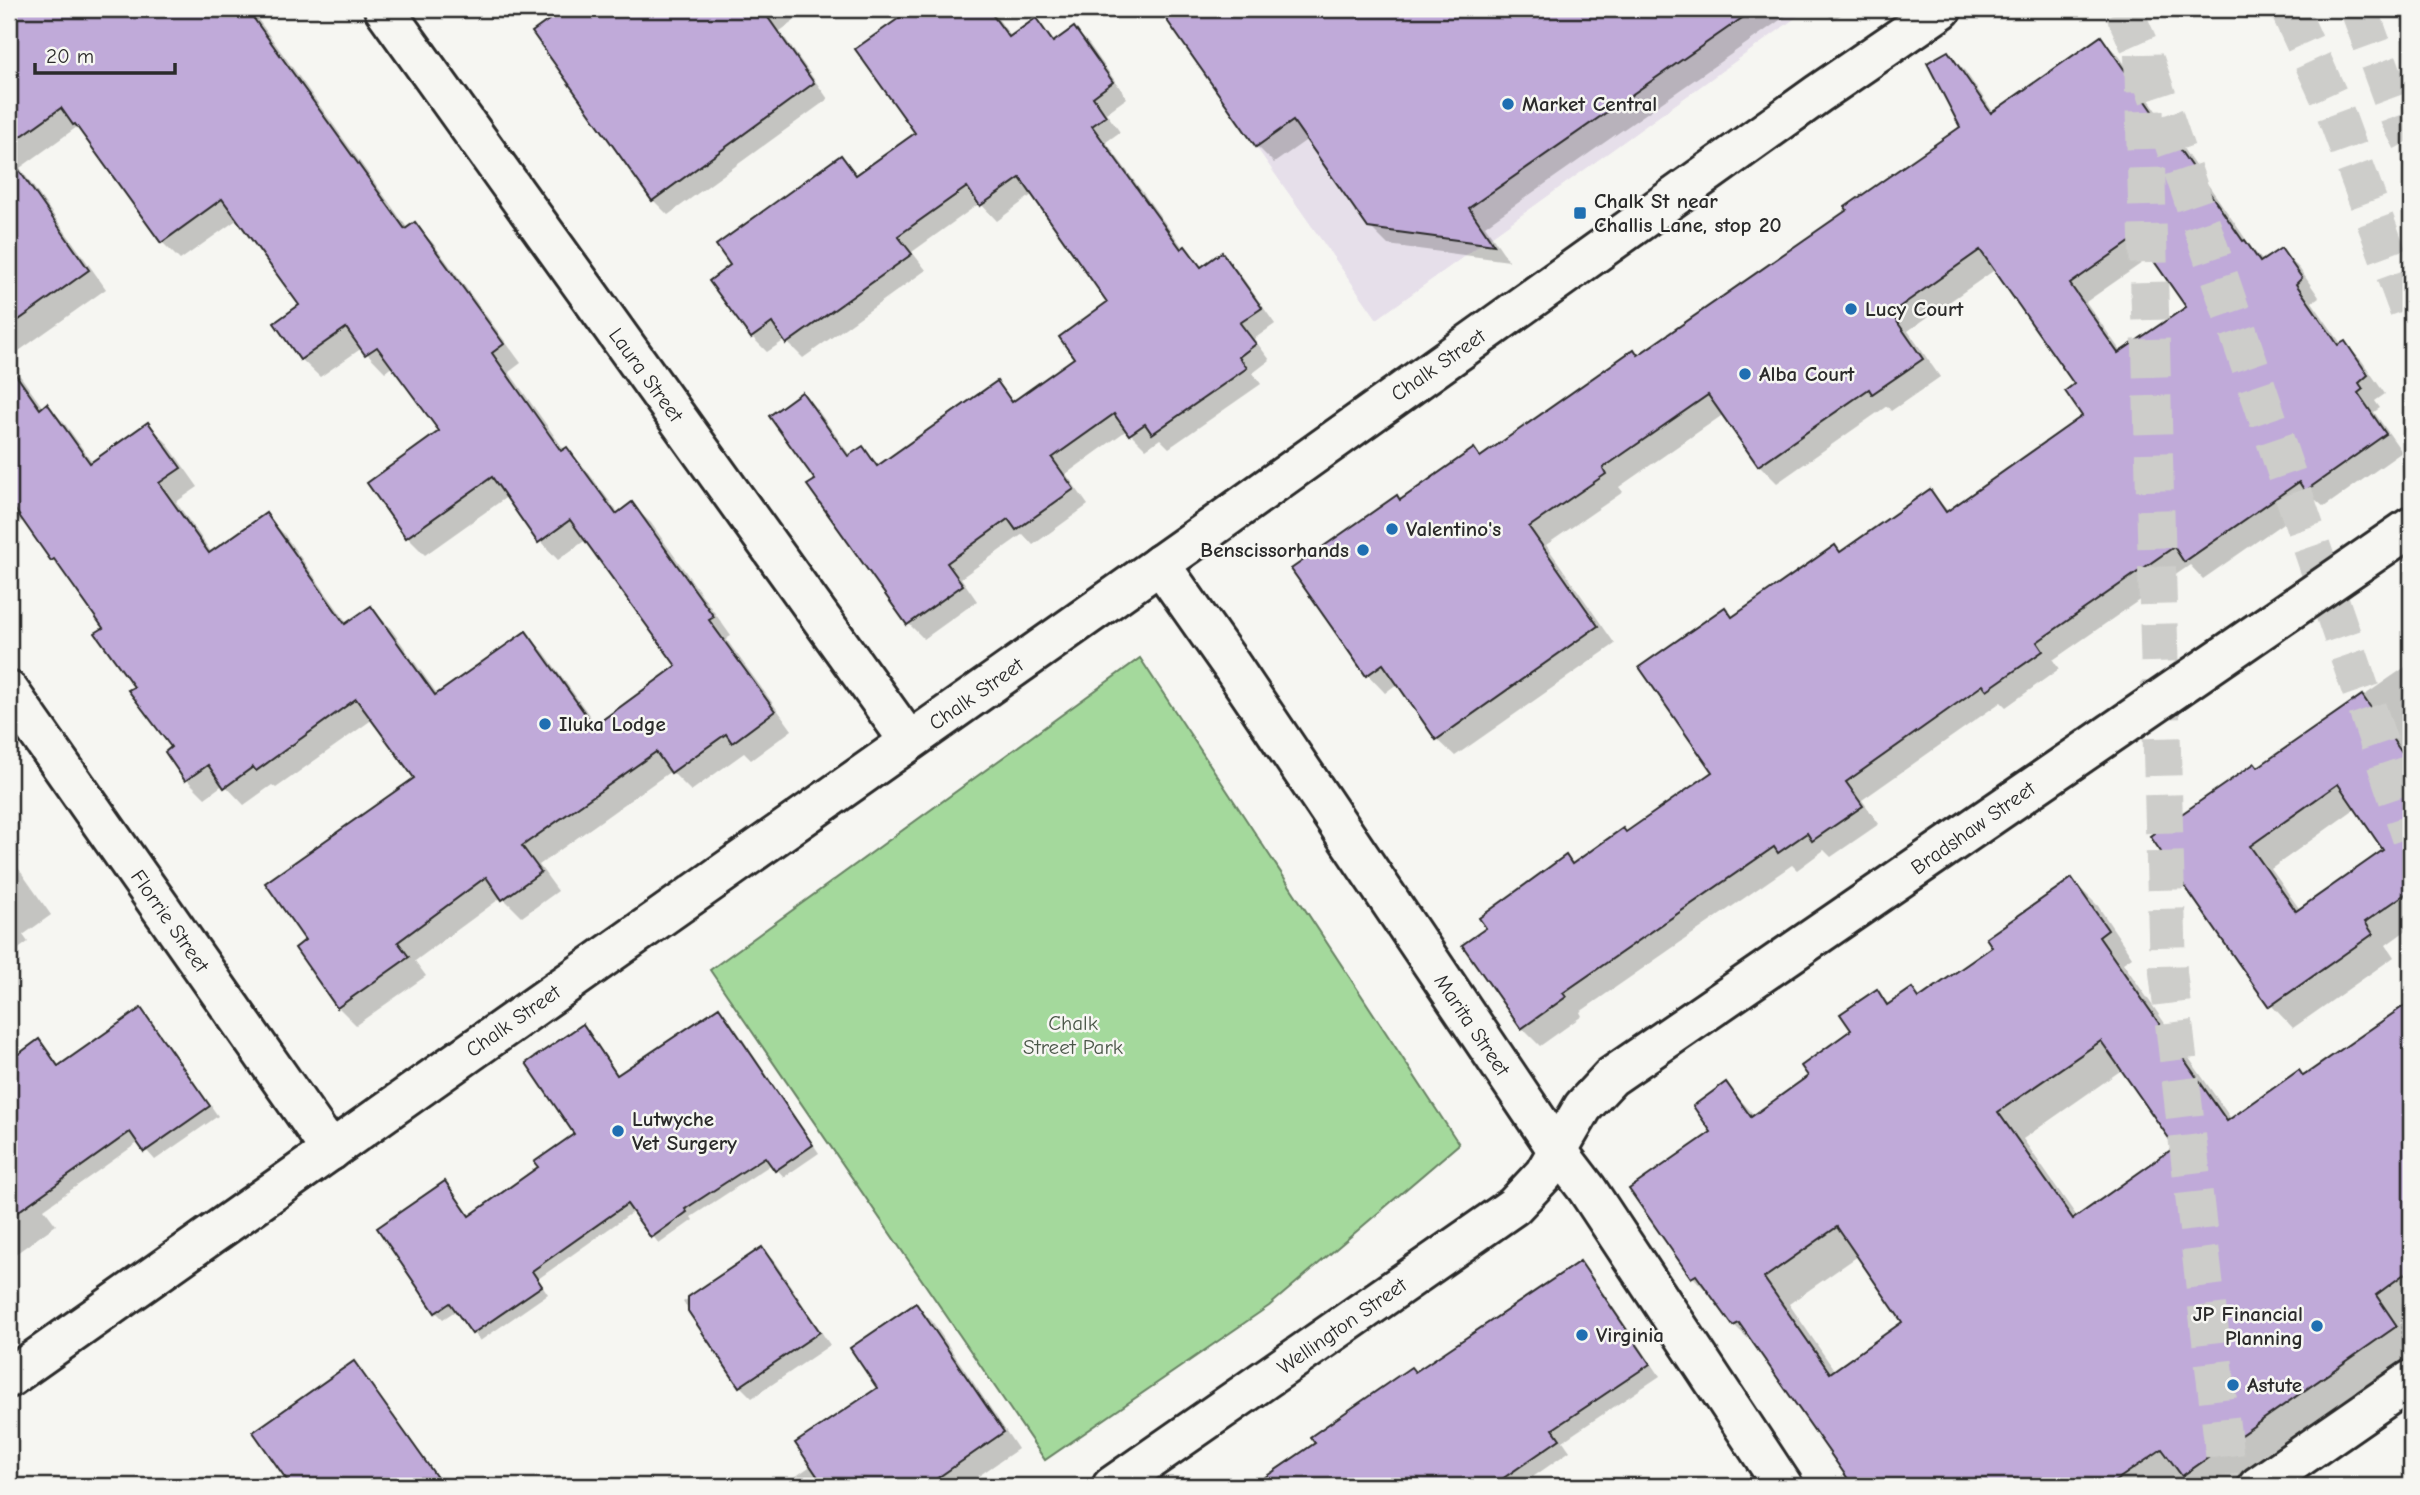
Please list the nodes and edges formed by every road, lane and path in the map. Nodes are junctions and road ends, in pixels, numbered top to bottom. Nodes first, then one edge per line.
1 (384, 9) edge
2 (1942, 9) edge
3 (2411, 527) edge
4 (1160, 564) junction
5 (9, 691) edge
6 (909, 741) junction
7 (331, 1151) junction
8 (1558, 1151) junction
9 (9, 1378) edge
10 (2411, 1380) edge
11 (1112, 1486) edge
12 (1783, 1486) edge
13 (2258, 1486) edge

1 - 6 street, Laura Street
2 - 4 street, Chalk Street
3 - 8 street, Bradshaw Street
4 - 6 street, Chalk Street
4 - 8 street, Marita Street
5 - 7 street, Florrie Street
6 - 7 street, Chalk Street
7 - 9 street, Chalk Street
8 - 11 street, Wellington Street
8 - 12 street, Marita Street
10 - 13 street

